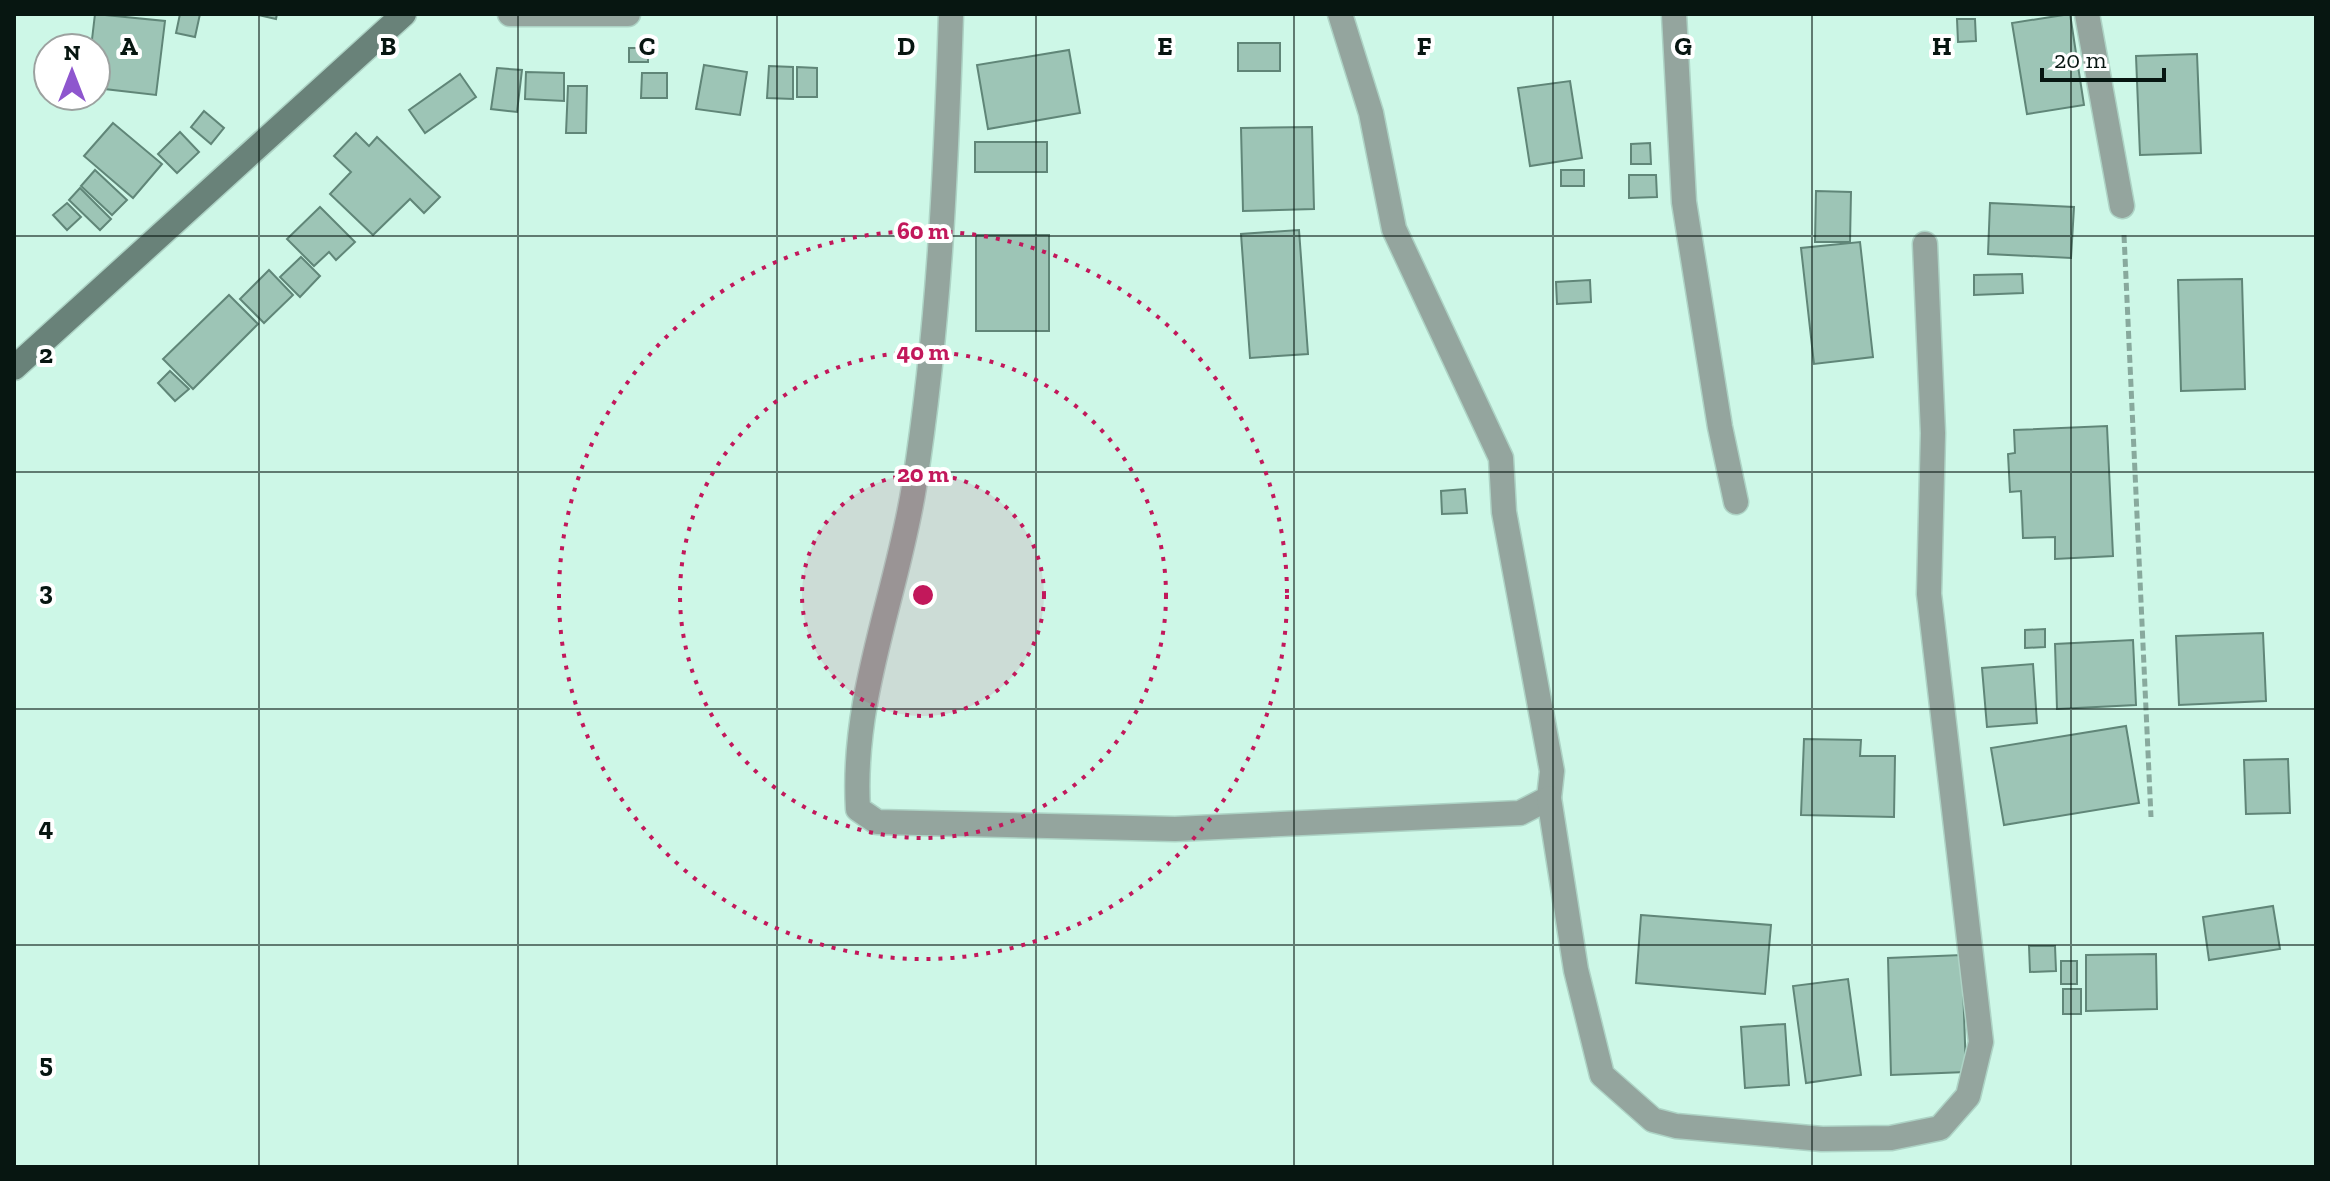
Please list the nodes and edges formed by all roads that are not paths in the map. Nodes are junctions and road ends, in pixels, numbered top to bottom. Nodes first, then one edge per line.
1 (404, 14) edge
2 (510, 14) edge
3 (628, 14) edge
4 (951, 14) edge
5 (1340, 14) edge
6 (1674, 14) edge
7 (2087, 14) edge
8 (2122, 206) road end
9 (1925, 244) dead end
10 (14, 368) edge
11 (1736, 502) dead end
12 (1549, 798) junction

1 - 10 main road
2 - 3 street
4 - 12 street
5 - 12 street
6 - 11 street
7 - 8 street
9 - 12 street

